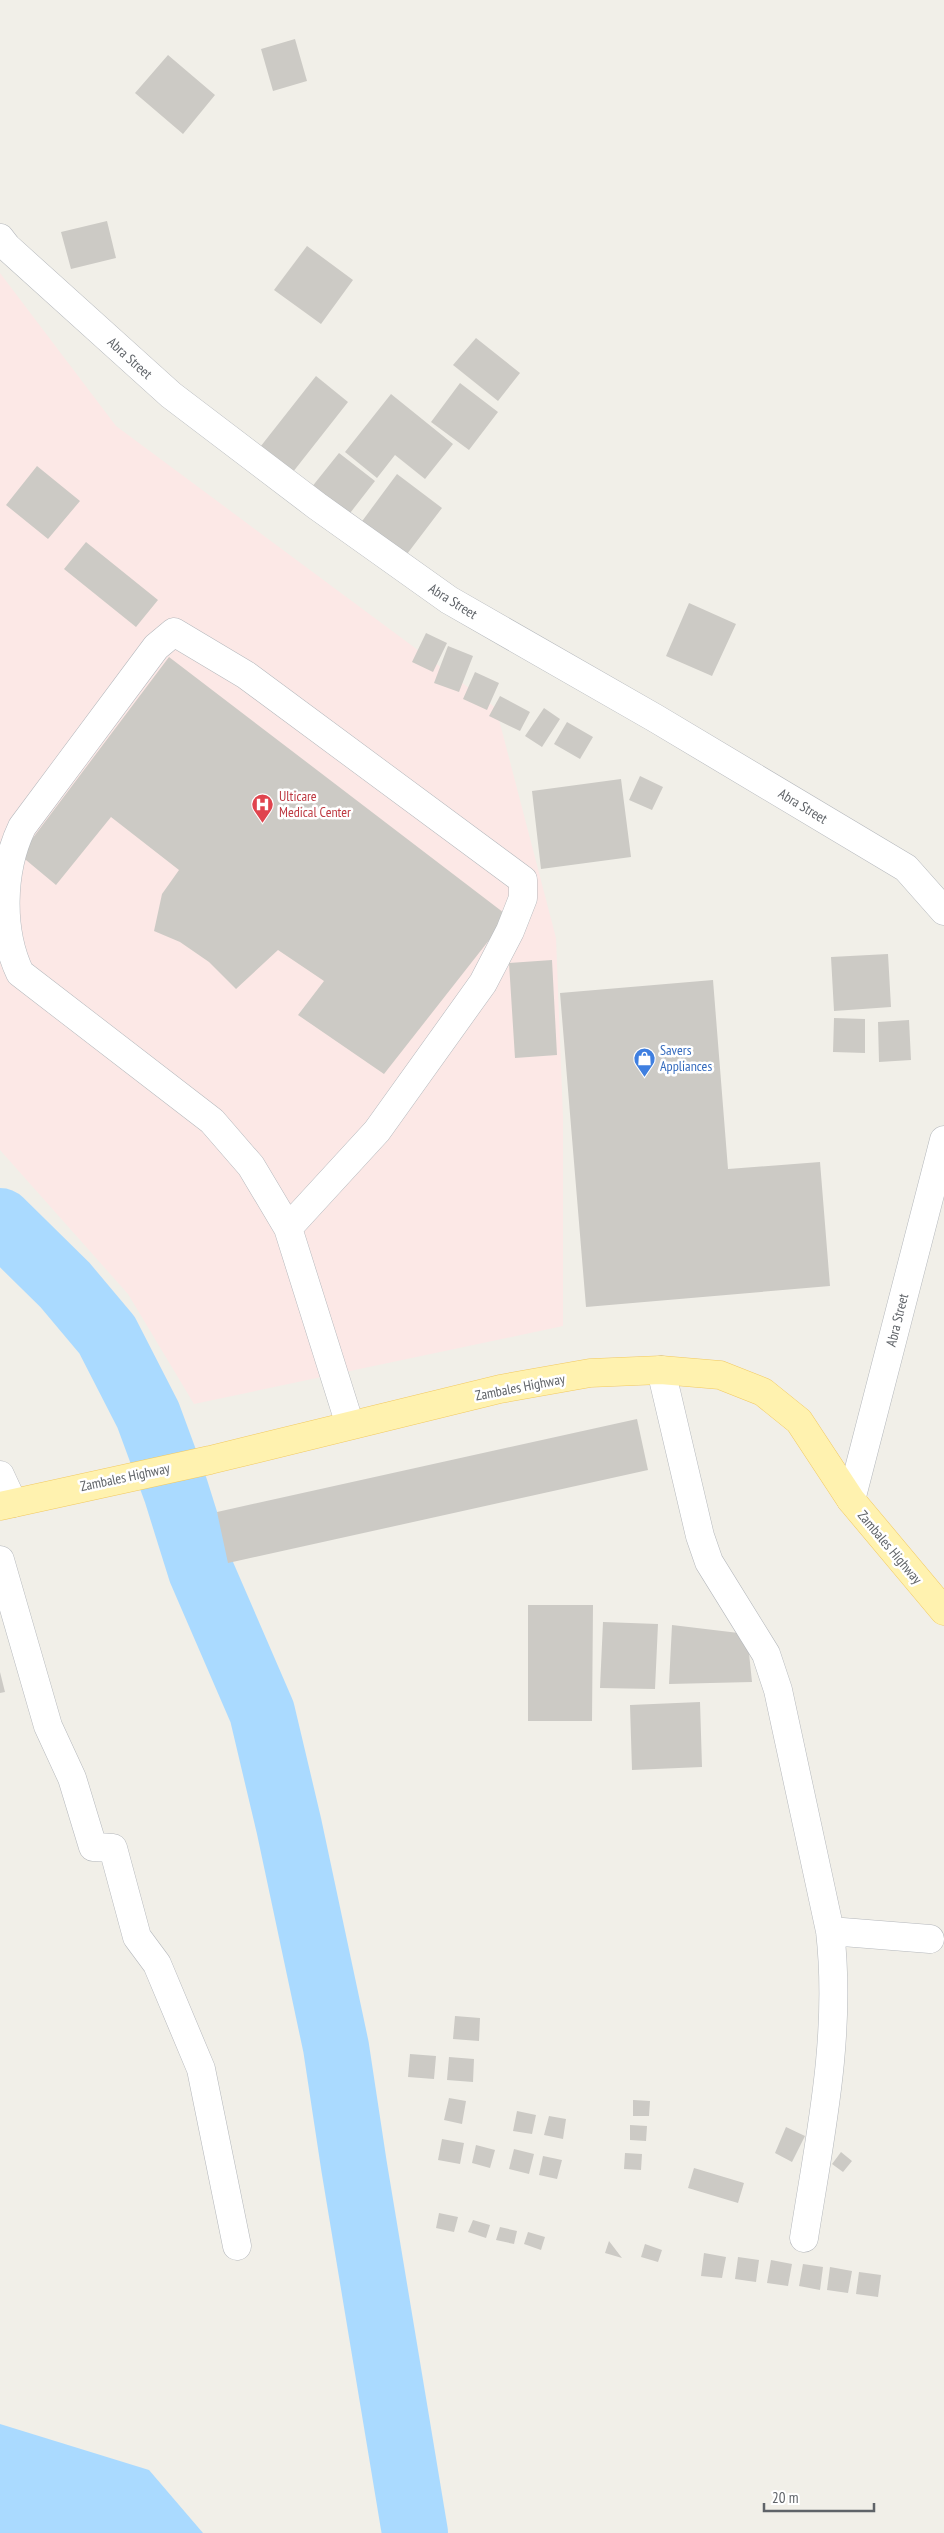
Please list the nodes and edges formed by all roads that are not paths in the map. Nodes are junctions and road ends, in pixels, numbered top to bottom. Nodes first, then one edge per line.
1 (0, 238) edge
2 (944, 911) edge
3 (944, 1140) edge
4 (288, 1228) junction
5 (661, 1370) junction
6 (350, 1424) junction
7 (0, 1474) edge
8 (851, 1500) junction
9 (6, 1505) edge
10 (0, 1560) edge
11 (944, 1611) edge
12 (830, 1932) junction
13 (930, 1939) dead end
14 (804, 2238) dead end
15 (237, 2246) dead end

1 - 2 street, Abra Street
3 - 8 street, Abra Street
4 - 4 street
4 - 6 street
5 - 6 main road, Zambales Highway
5 - 8 main road, Zambales Highway
5 - 12 street
6 - 9 main road, Zambales Highway
7 - 9 street
8 - 11 main road, Zambales Highway
10 - 15 street
12 - 13 street
12 - 14 street

